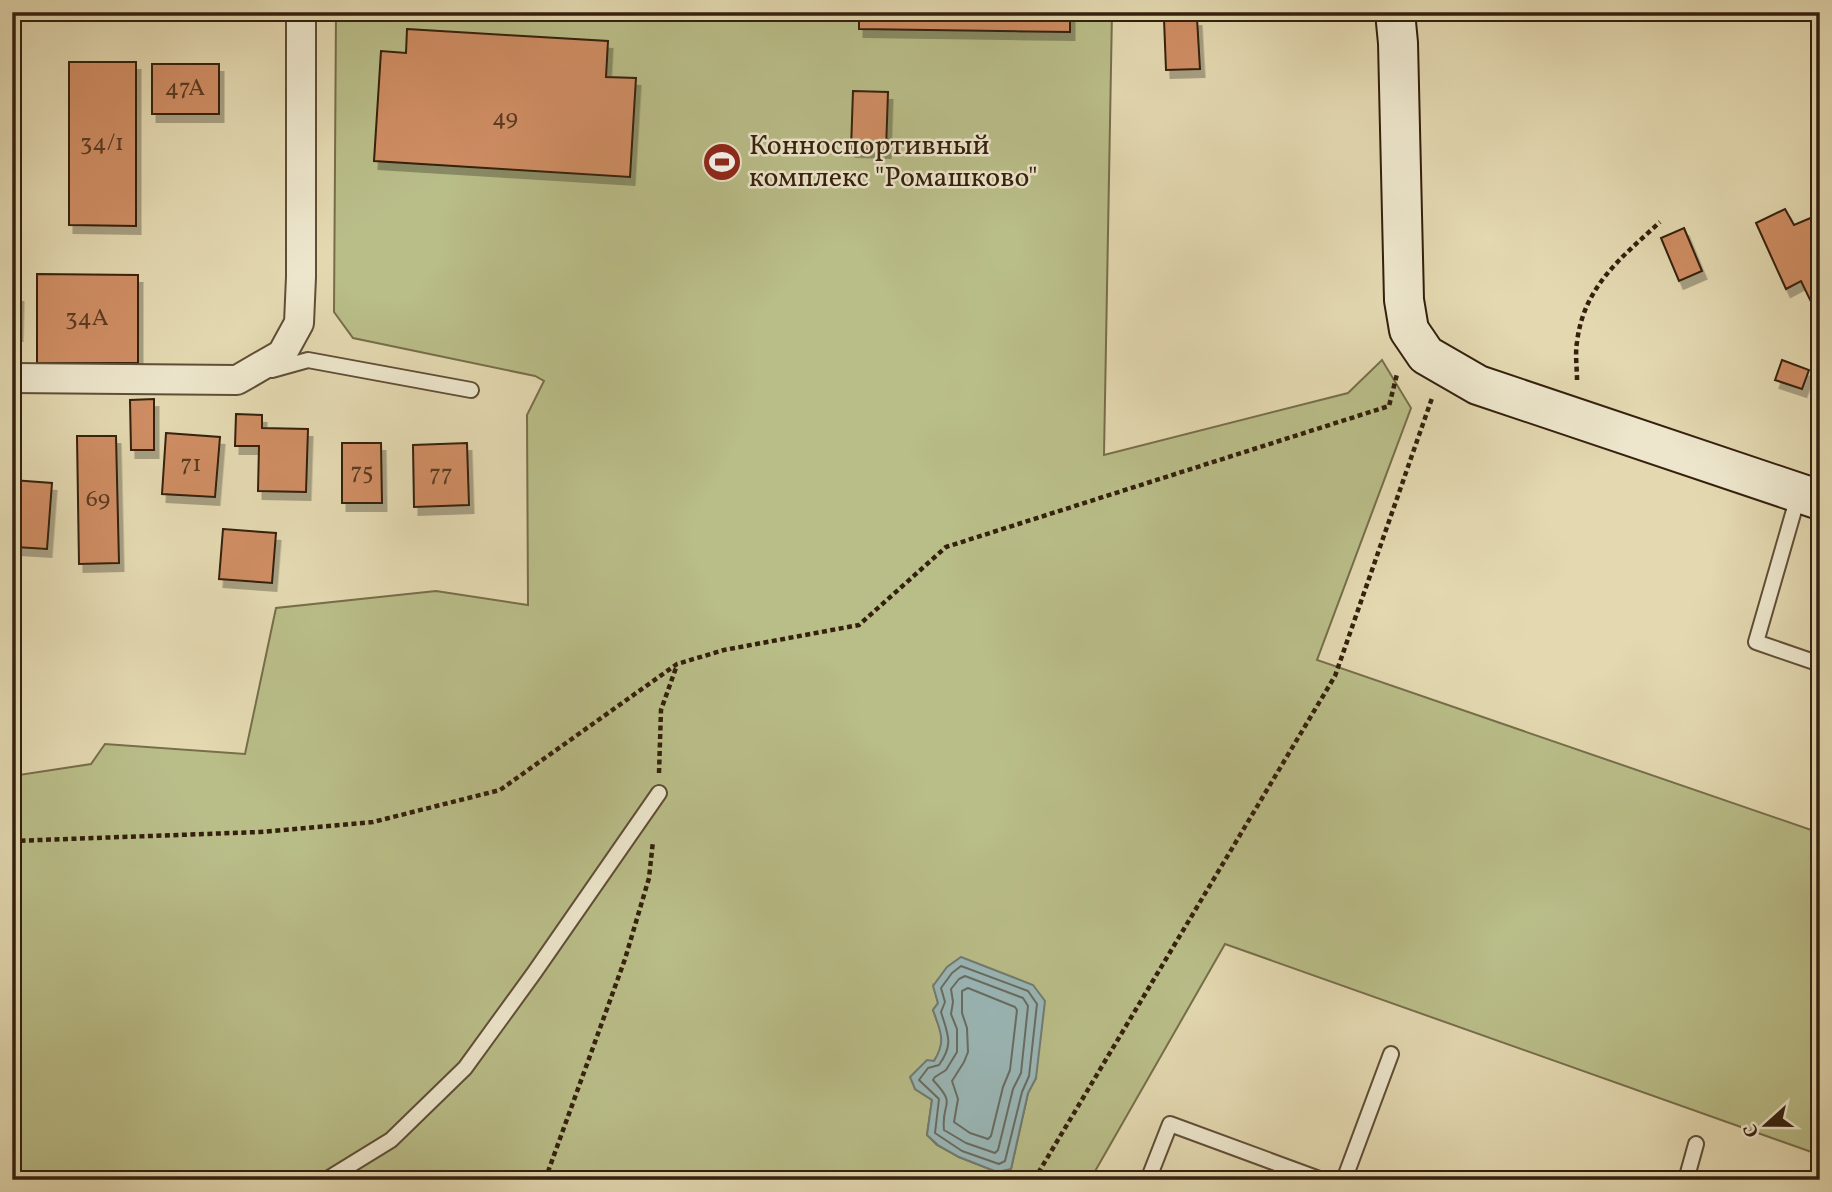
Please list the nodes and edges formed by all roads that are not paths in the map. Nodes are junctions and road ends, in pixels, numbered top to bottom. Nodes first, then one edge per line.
1 (301, 12) edge
2 (1395, 12) edge
3 (12, 378) edge
4 (237, 380) junction
5 (471, 390) dead end
6 (1810, 497) edge
7 (1820, 664) edge
8 (659, 793) road end
9 (1391, 1054) dead end
10 (1696, 1144) dead end
11 (326, 1180) edge
12 (1148, 1180) edge
13 (1322, 1180) edge
14 (1344, 1180) edge
15 (1686, 1180) edge

1 - 4 street
2 - 6 street
3 - 4 street
4 - 5 lane
6 - 7 lane
8 - 11 lane
9 - 14 lane
10 - 15 lane
12 - 13 lane

